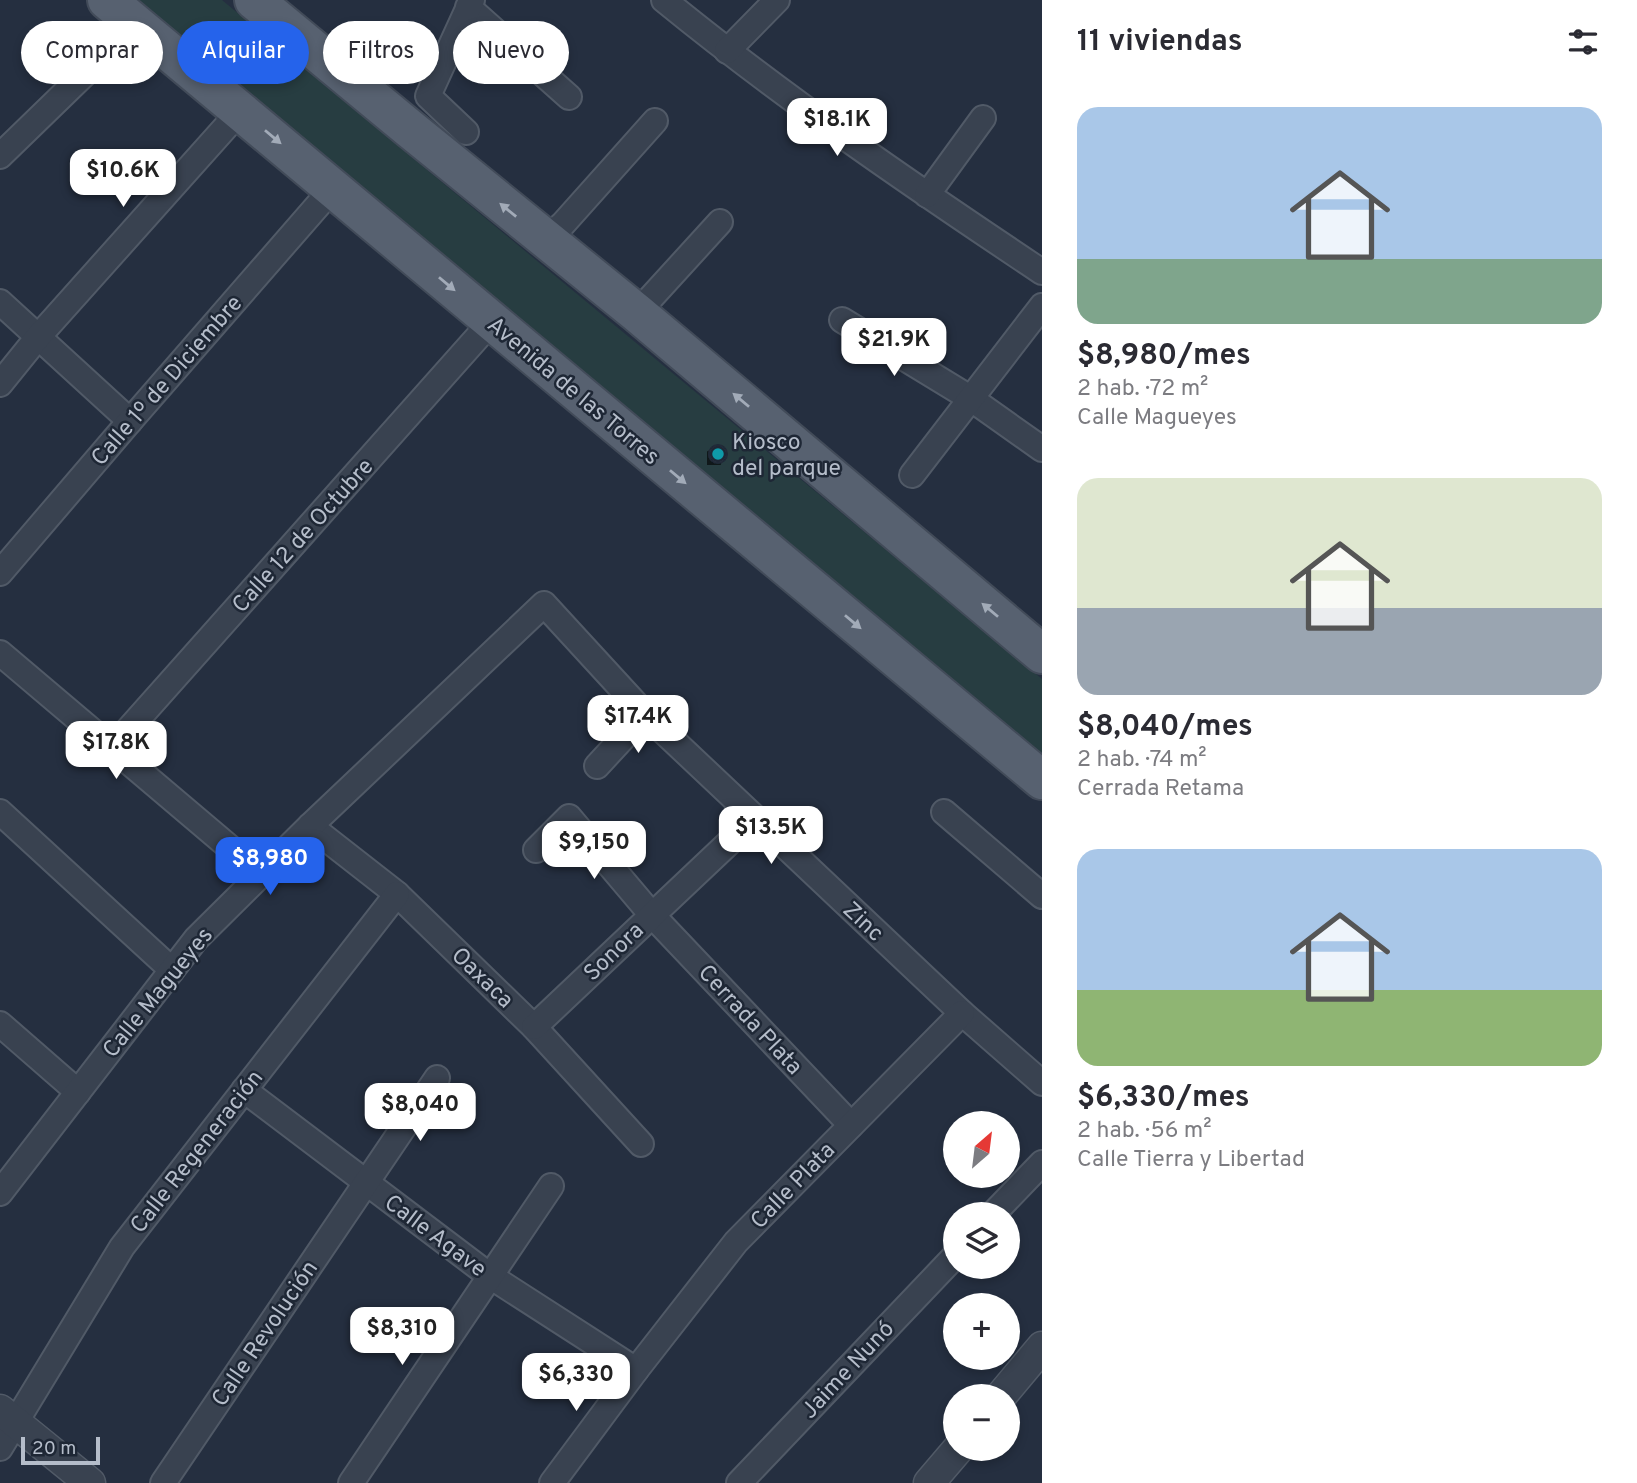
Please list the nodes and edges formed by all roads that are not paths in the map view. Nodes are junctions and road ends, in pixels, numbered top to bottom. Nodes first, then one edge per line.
1 (107, 0) edge
2 (254, 0) edge
3 (664, 0) edge
4 (777, 0) edge
5 (470, 4) edge
6 (132, 21) edge
7 (163, 46) edge
8 (727, 51) junction
9 (74, 84) edge
10 (569, 97) dead end
11 (241, 110) junction
12 (983, 118) dead end
13 (655, 121) dead end
14 (466, 132) dead end
15 (0, 156) edge
16 (332, 188) junction
17 (927, 195) junction
18 (720, 222) dead end
19 (545, 240) junction
20 (1042, 272) edge
21 (0, 302) edge
22 (1042, 306) edge
23 (637, 313) junction
24 (842, 320) dead end
25 (492, 321) junction
26 (38, 337) junction
27 (0, 384) edge
28 (970, 398) junction
29 (130, 421) junction
30 (1042, 449) edge
31 (912, 475) dead end
32 (0, 573) edge
33 (544, 604) joint
34 (0, 653) edge
35 (1042, 654) edge
36 (645, 714) junction
37 (112, 748) junction
38 (597, 766) dead end
39 (1042, 780) edge
40 (944, 811) dead end
41 (0, 812) edge
42 (754, 818) junction
43 (310, 826) junction
44 (536, 850) dead end
45 (261, 874) junction
46 (397, 894) junction
47 (1042, 897) edge
48 (652, 914) junction
49 (172, 970) junction
50 (962, 1013) junction
51 (0, 1024) edge
52 (534, 1027) junction
53 (437, 1078) dead end
54 (1042, 1083) edge
55 (244, 1090) junction
56 (78, 1092) junction
57 (851, 1125) junction
58 (641, 1144) dead end
59 (1042, 1163) edge
60 (365, 1182) junction
61 (551, 1186) dead end
62 (0, 1193) edge
63 (1005, 1202) edge
64 (943, 1269) edge
65 (490, 1276) junction
66 (1042, 1347) edge
67 (636, 1370) junction
68 (1011, 1384) edge
69 (5, 1427) edge
70 (948, 1461) edge
71 (89, 1483) edge
72 (163, 1483) edge
73 (351, 1483) edge
74 (552, 1483) edge
75 (739, 1483) edge
76 (929, 1483) edge

1 - 6 main road, Avenida de las Torres
19 -> 2 main road
3 - 8 street
4 - 8 street
5 - 10 street
5 - 14 street
7 - 11 main road, Avenida de las Torres
8 - 17 street
9 - 15 street
11 -> 16 main road, Avenida de las Torres
11 - 26 street
12 - 17 street
13 - 19 street
16 -> 25 main road, Avenida de las Torres
16 - 29 street, Calle 1º de Diciembre
17 - 20 street
18 - 23 street
19 - 23 main road
21 - 26 street
22 - 28 street
35 -> 23 main road
24 - 28 street
25 - 37 street, Calle 12 de Octubre
25 -> 39 main road, Avenida de las Torres
26 - 27 street
26 - 29 street
28 - 30 street
28 - 31 street
29 - 32 street, Calle 1º de Diciembre
33 - 36 street, Zinc
33 - 43 street, Calle Magueyes
34 - 37 street
36 - 38 street
36 - 42 street, Zinc
37 - 45 street
40 - 47 street
41 - 49 street
42 - 48 street, Sonora
42 - 50 street, Zinc
43 - 45 street, Calle Magueyes
43 - 46 street, Oaxaca
44 - 48 street, Cerrada Plata
45 - 49 street, Calle Magueyes
46 - 52 street, Oaxaca
46 - 55 street, Calle Regeneración
48 - 52 street, Sonora
48 - 57 street, Cerrada Plata
49 - 56 street, Calle Magueyes
50 - 54 street, Zinc
50 - 57 street, Calle Plata
51 - 56 street
52 - 58 street, Oaxaca
53 - 60 street, Calle Revolución
55 - 60 street, Calle Agave
55 - 69 street, Calle Regeneración
56 - 62 street, Calle Magueyes
57 - 67 street, Calle Plata
59 - 63 street
60 - 65 street, Calle Agave
60 - 72 street, Calle Revolución
61 - 65 street
64 - 75 street, Jaime Nunó
65 - 67 street, Calle Agave
65 - 73 street
66 - 68 street
67 - 74 street, Calle Plata
69 - 71 street
70 - 76 street

